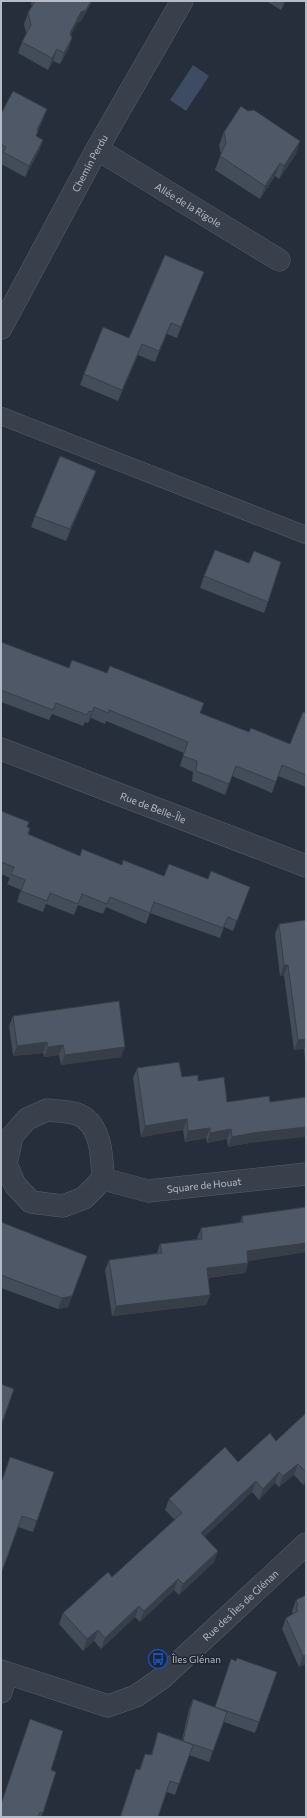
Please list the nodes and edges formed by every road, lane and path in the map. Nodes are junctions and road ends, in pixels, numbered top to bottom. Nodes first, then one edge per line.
1 (182, 1) edge
2 (97, 149) junction
3 (279, 260) dead end
4 (1, 328) edge
5 (1, 416) edge
6 (306, 535) edge
7 (1, 749) edge
8 (306, 866) edge
9 (306, 1174) edge
10 (103, 1179) junction
11 (306, 1544) edge
12 (3, 1679) edge

1 - 2 street, Chemin Perdu
2 - 3 street, Allée de la Rigole
2 - 4 street, Chemin Perdu
5 - 6 lane
7 - 8 street, Rue de Belle-Île
9 - 10 street, Square de Houat
10 - 10 street
11 - 12 street, Rue des Îles de Glénan

